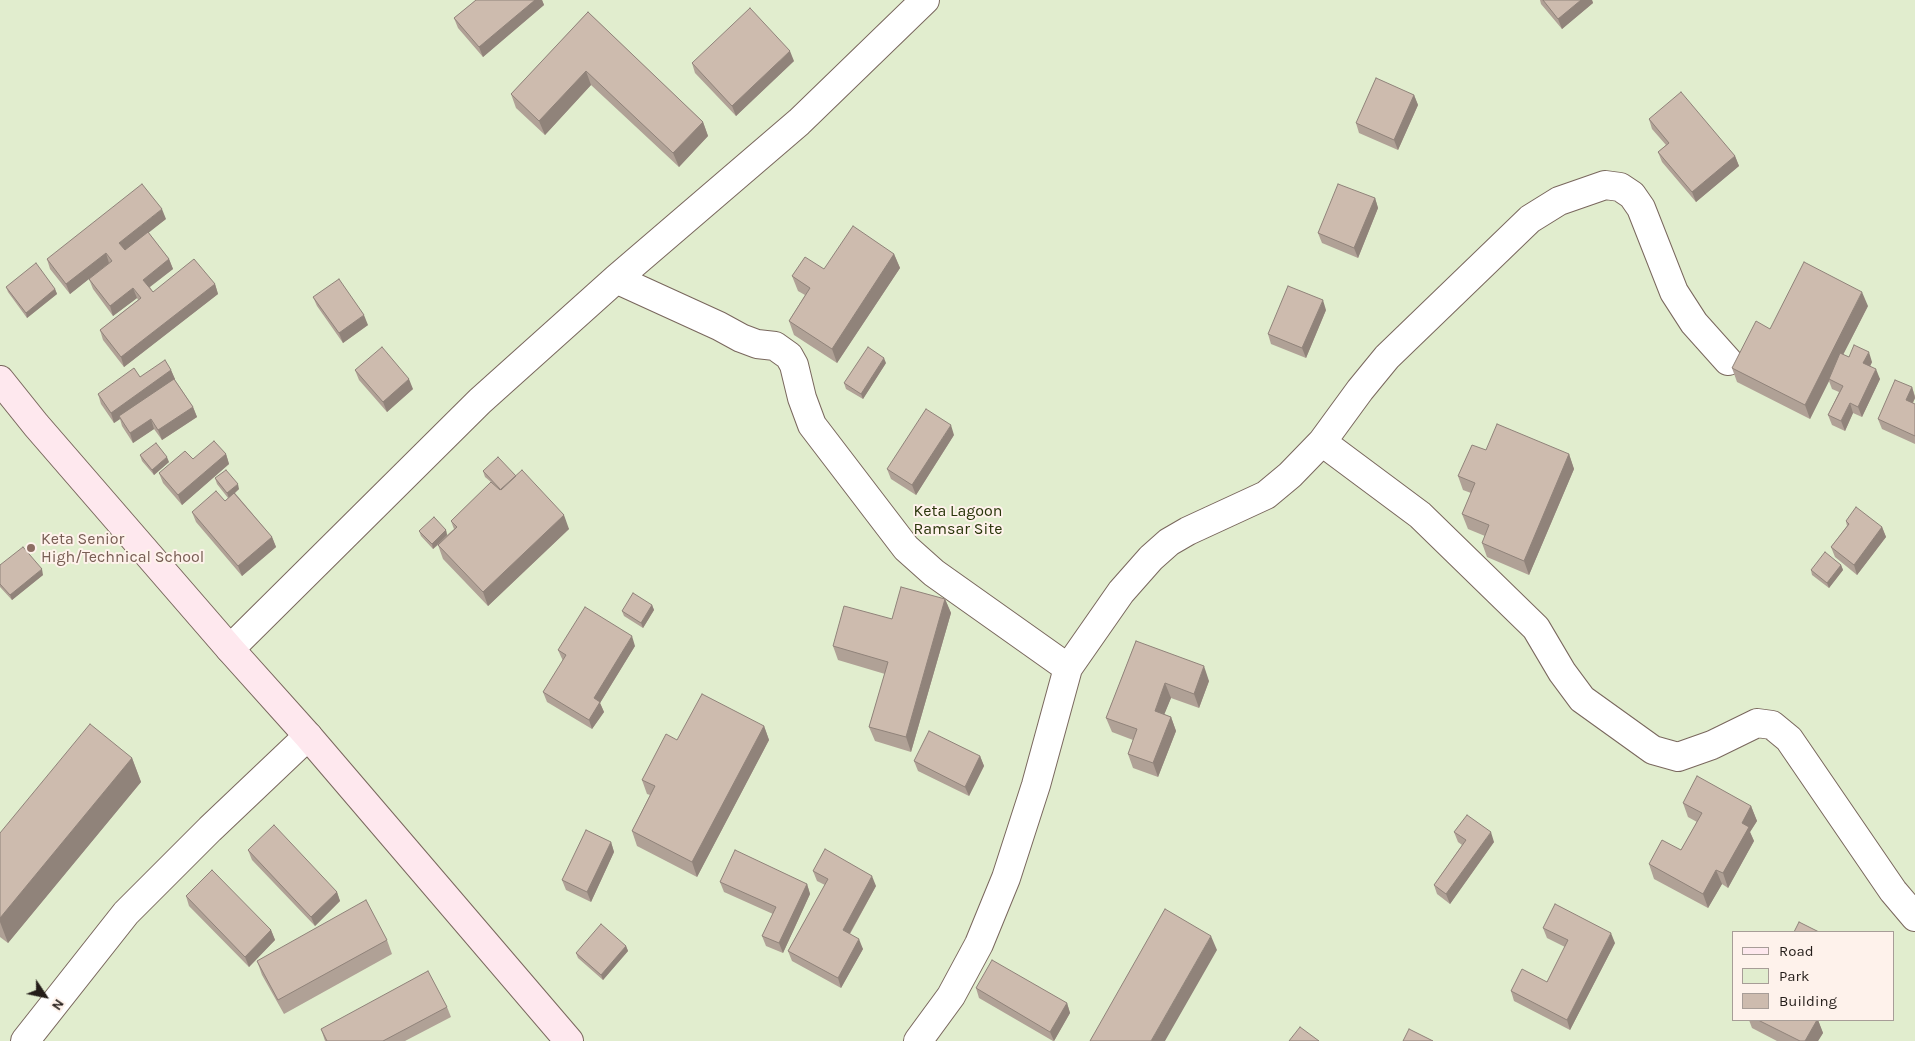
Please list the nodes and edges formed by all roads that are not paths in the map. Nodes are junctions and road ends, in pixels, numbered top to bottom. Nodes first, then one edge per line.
1 (925, 0) edge
2 (616, 279) junction
3 (1728, 361) dead end
4 (0, 380) edge
5 (1322, 442) junction
6 (230, 649) junction
7 (1068, 668) junction
8 (308, 736) junction
9 (1915, 917) edge
10 (25, 1041) edge
11 (569, 1041) edge
12 (918, 1041) edge

1 - 2 street
2 - 6 street
2 - 7 street
3 - 5 street
4 - 6 main road
5 - 7 street
5 - 9 street
6 - 8 main road
7 - 12 street
8 - 10 street
8 - 11 main road

